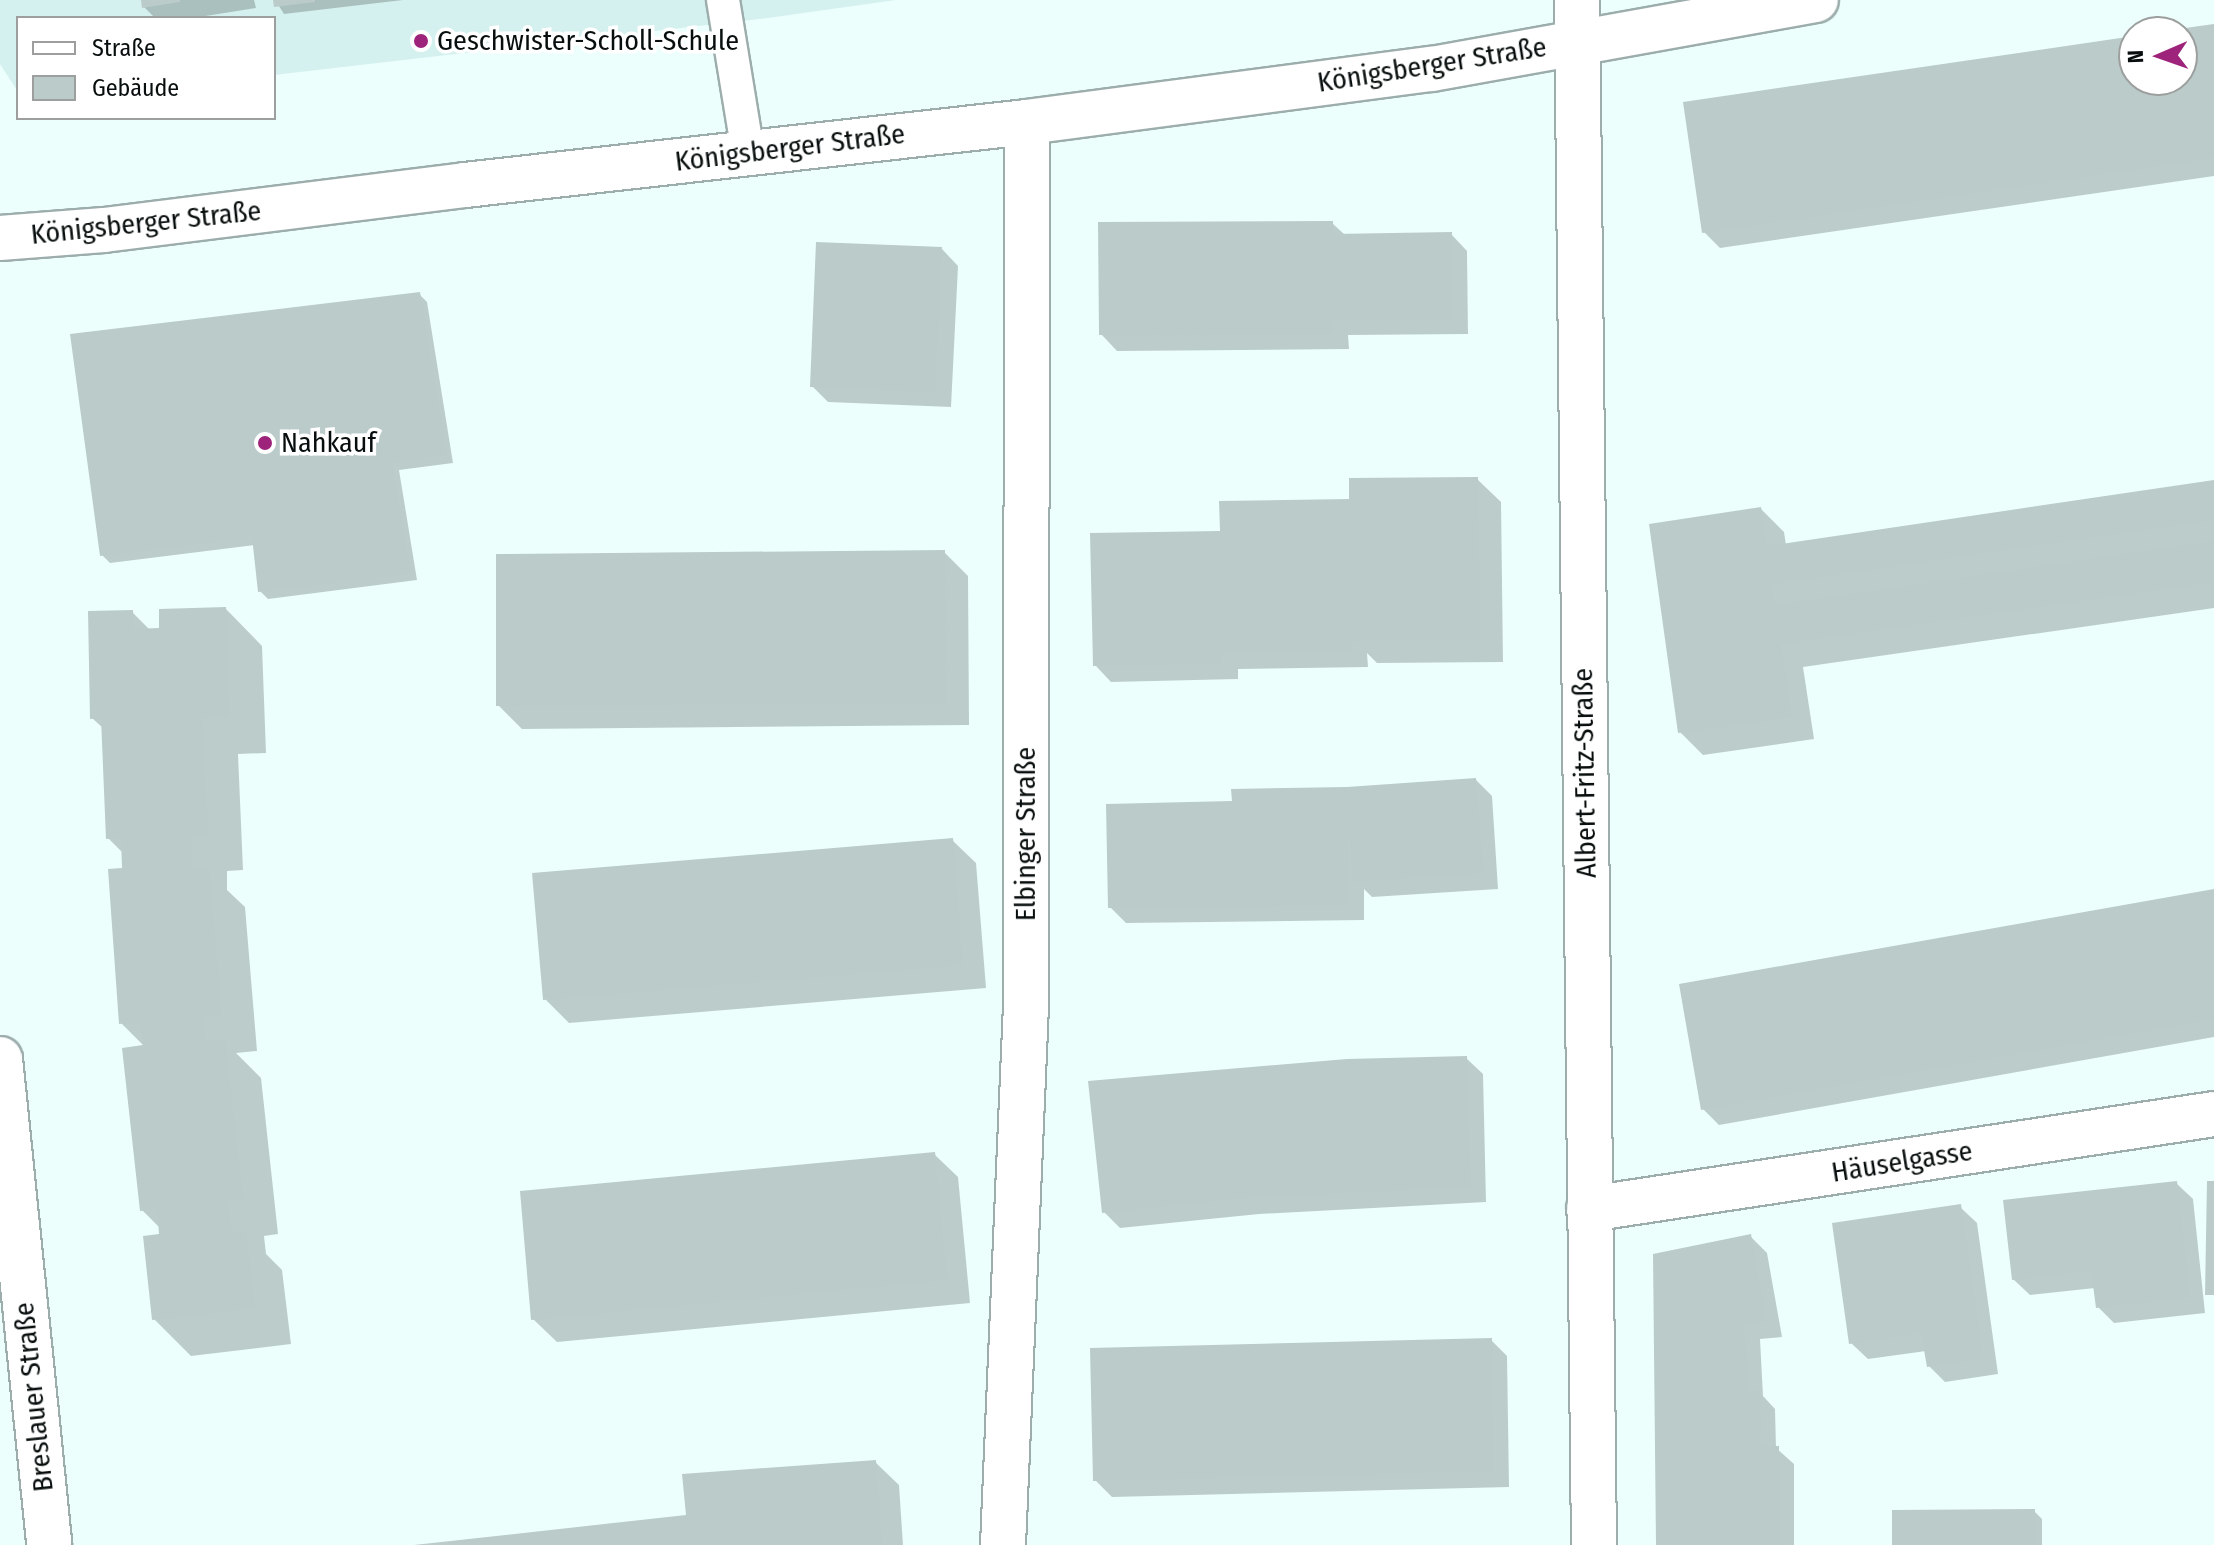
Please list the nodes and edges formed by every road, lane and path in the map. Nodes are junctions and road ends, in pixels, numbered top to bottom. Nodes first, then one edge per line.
1 (723, 0) edge
2 (1816, 0) edge
3 (1577, 20) edge
4 (1027, 122) junction
5 (748, 152) junction
6 (0, 238) edge
7 (0, 1059) edge
8 (2214, 1114) edge
9 (1589, 1209) junction
10 (9, 1240) edge
11 (49, 1545) edge
12 (1003, 1545) edge
13 (1594, 1545) edge

1 - 5 lane
2 - 3 street, Königsberger Straße
3 - 4 street, Königsberger Straße
3 - 9 street, Albert-Fritz-Straße
4 - 5 street, Königsberger Straße
4 - 12 street, Elbinger Straße
5 - 6 street, Königsberger Straße
7 - 10 street, Breslauer Straße
8 - 9 street, Häuselgasse
9 - 13 street, Albert-Fritz-Straße
10 - 11 street, Breslauer Straße

